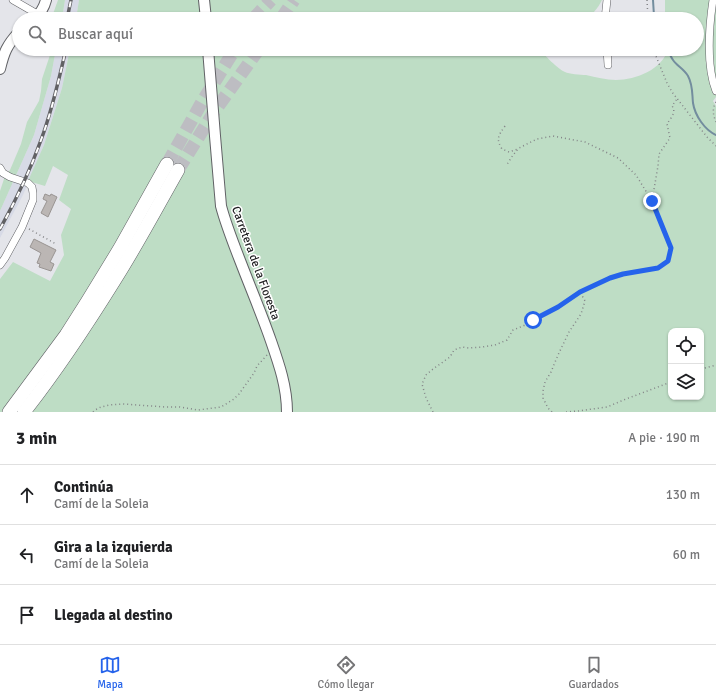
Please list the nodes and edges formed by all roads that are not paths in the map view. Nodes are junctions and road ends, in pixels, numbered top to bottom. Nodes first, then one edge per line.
1 (12, 0) edge
2 (46, 0) edge
3 (204, 0) edge
4 (607, 0) edge
5 (713, 0) edge
6 (29, 12) edge
7 (40, 12) edge
8 (205, 12) edge
9 (606, 12) edge
10 (12, 40) edge
11 (2, 49) edge
12 (209, 56) edge
13 (607, 56) edge
14 (608, 64) dead end
15 (0, 69) edge
16 (716, 91) edge
17 (167, 164) tunnel mouth
18 (0, 168) edge
19 (178, 170) tunnel mouth
20 (0, 265) edge
21 (9, 412) edge
22 (24, 412) edge
23 (287, 412) edge

1 - 6 street
2 - 7 main road
3 - 8 main road
4 - 9 street
5 - 16 street
10 - 11 main road
11 - 15 main road
12 - 23 main road, Carretera de la Floresta
13 - 14 street
17 - 21 highway
18 - 20 street
19 - 22 highway

